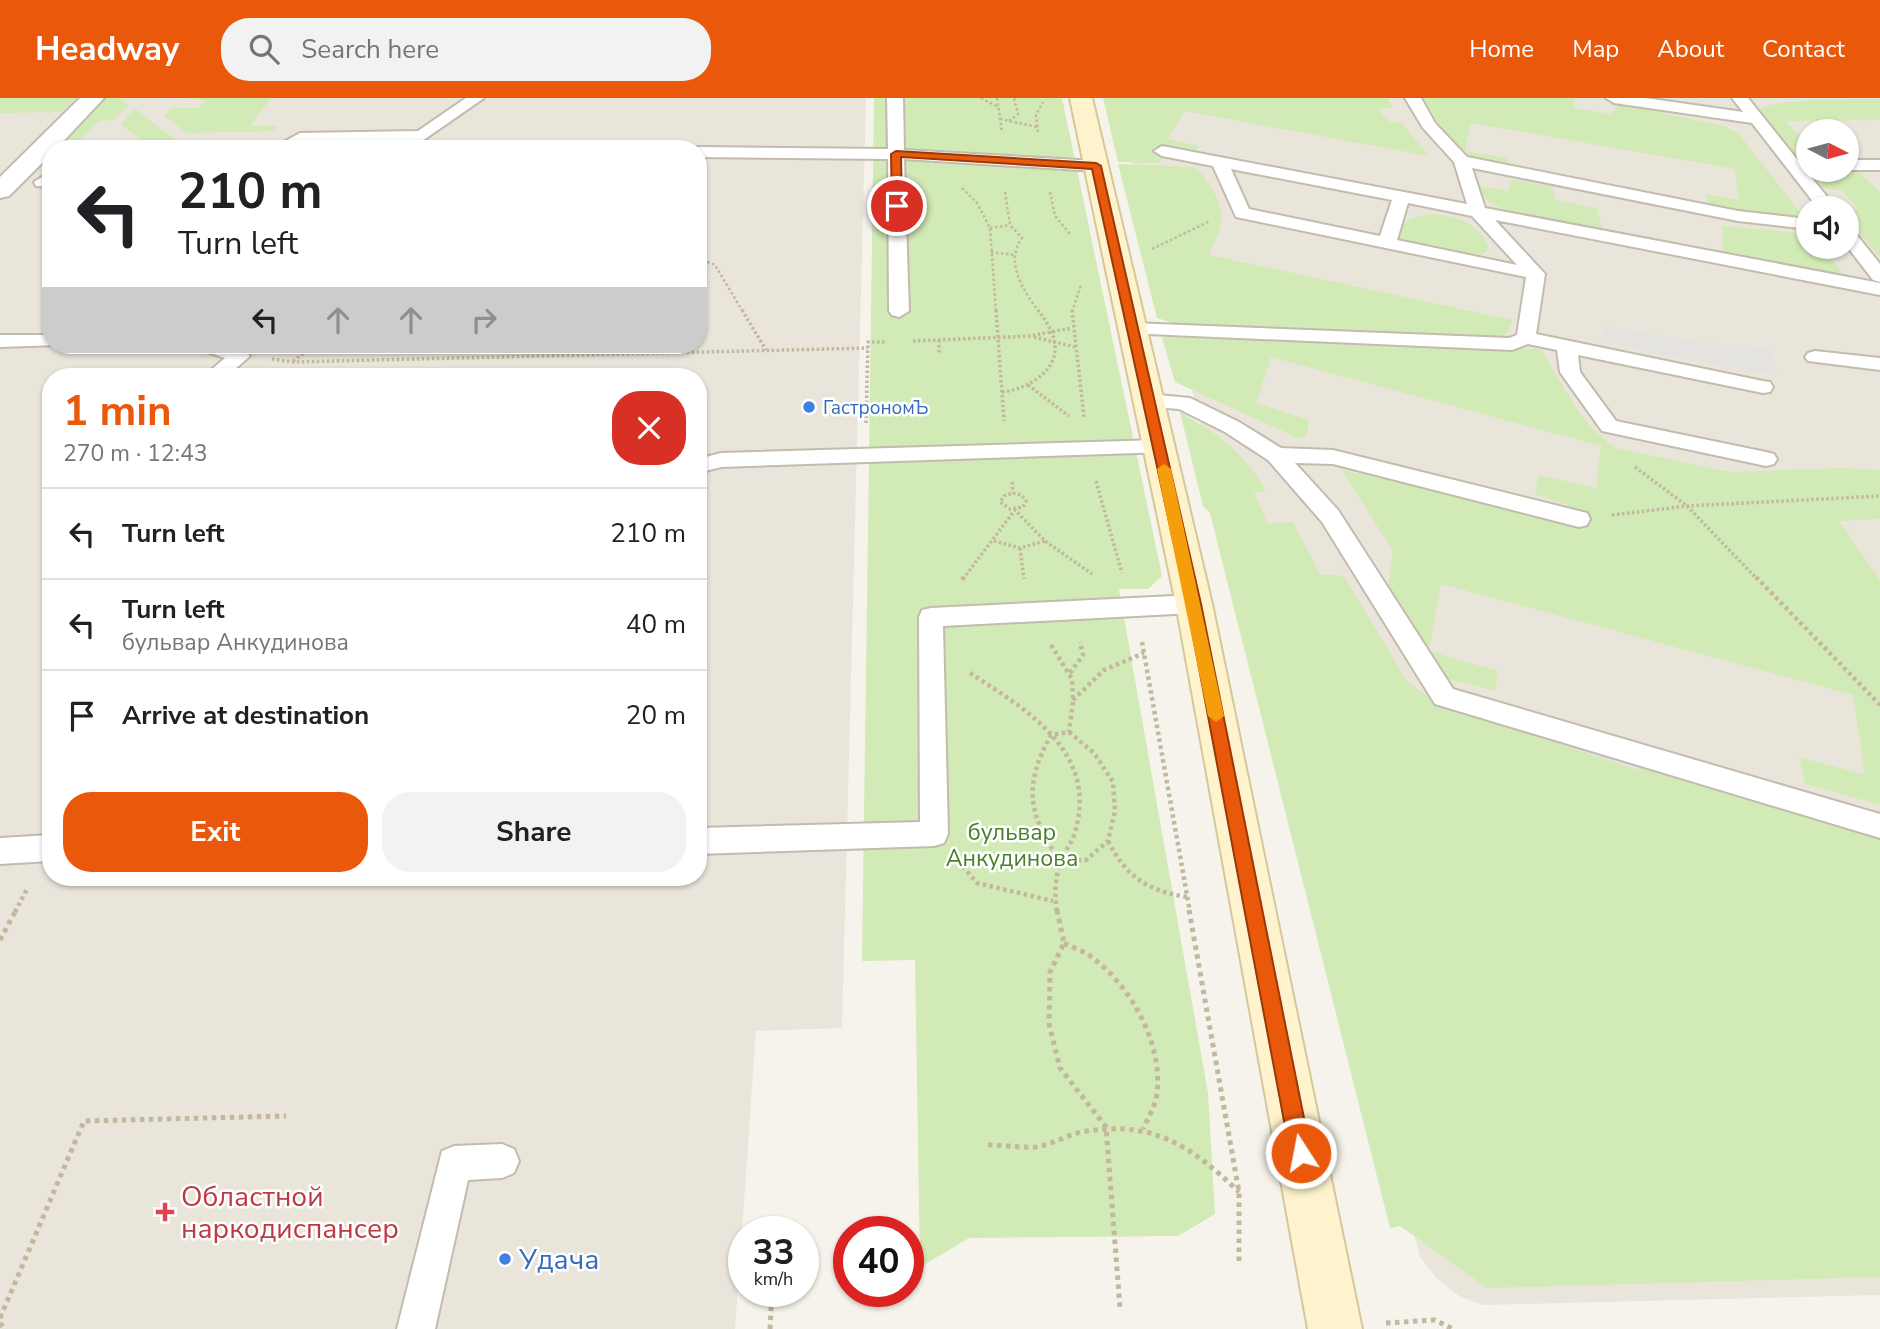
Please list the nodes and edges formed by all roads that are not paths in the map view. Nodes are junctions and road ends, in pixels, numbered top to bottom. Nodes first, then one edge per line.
1 (93, 98) edge
2 (477, 98) edge
3 (895, 98) edge
4 (1081, 98) edge
5 (1413, 98) edge
6 (1614, 98) edge
7 (1740, 98) edge
8 (1757, 119) junction
9 (51, 140) edge
10 (296, 140) edge
11 (42, 149) edge
12 (1161, 151) dead end
13 (707, 152) edge
14 (896, 154) junction
15 (1462, 161) junction
16 (1796, 161) edge
17 (1220, 162) junction
18 (1859, 165) edge
19 (1096, 166) junction
20 (1879, 166) edge
21 (0, 191) edge
22 (1401, 197) junction
23 (1478, 212) junction
24 (1796, 223) edge
25 (1387, 243) junction
26 (1859, 249) edge
27 (1536, 274) junction
28 (1880, 276) edge
29 (1880, 289) edge
30 (899, 312) dead end
31 (1132, 329) junction
32 (1526, 338) junction
33 (0, 341) edge
34 (42, 341) edge
35 (1567, 348) junction
36 (234, 354) edge
37 (1815, 357) dead end
38 (1880, 364) edge
39 (224, 368) edge
40 (1763, 387) dead end
41 (1148, 401) junction
42 (1159, 447) junction
43 (1276, 455) junction
44 (1766, 459) dead end
45 (707, 464) edge
46 (1579, 519) road end
47 (1194, 604) junction
48 (1880, 826) edge
49 (934, 834) joint
50 (707, 841) edge
51 (42, 848) edge
52 (0, 851) edge
53 (502, 1161) dead end
54 (416, 1329) edge
55 (1335, 1329) edge

1 - 9 street
2 - 10 lane
3 - 14 lane
4 - 19 street
5 - 15 lane
6 - 8 lane
7 - 8 lane
8 - 16 lane
11 - 21 street
12 - 17 lane
13 - 14 lane
14 - 19 lane
14 - 30 lane
15 - 23 lane
15 - 24 lane
17 - 22 lane
17 - 25 lane
18 - 20 lane
19 - 31 street
22 - 23 lane
22 - 25 lane
23 - 27 lane
23 - 29 lane
25 - 27 lane
26 - 28 lane
27 - 32 lane
31 - 32 lane
31 - 41 street
32 - 35 lane
33 - 34 lane
35 - 40 lane
35 - 44 lane
36 - 39 lane
37 - 38 lane
41 - 42 street
41 - 43 lane
42 - 45 lane
42 - 47 street
43 - 46 lane
43 - 48 lane
47 - 49 lane
47 - 55 street
49 - 50 lane
51 - 52 lane
53 - 54 lane

